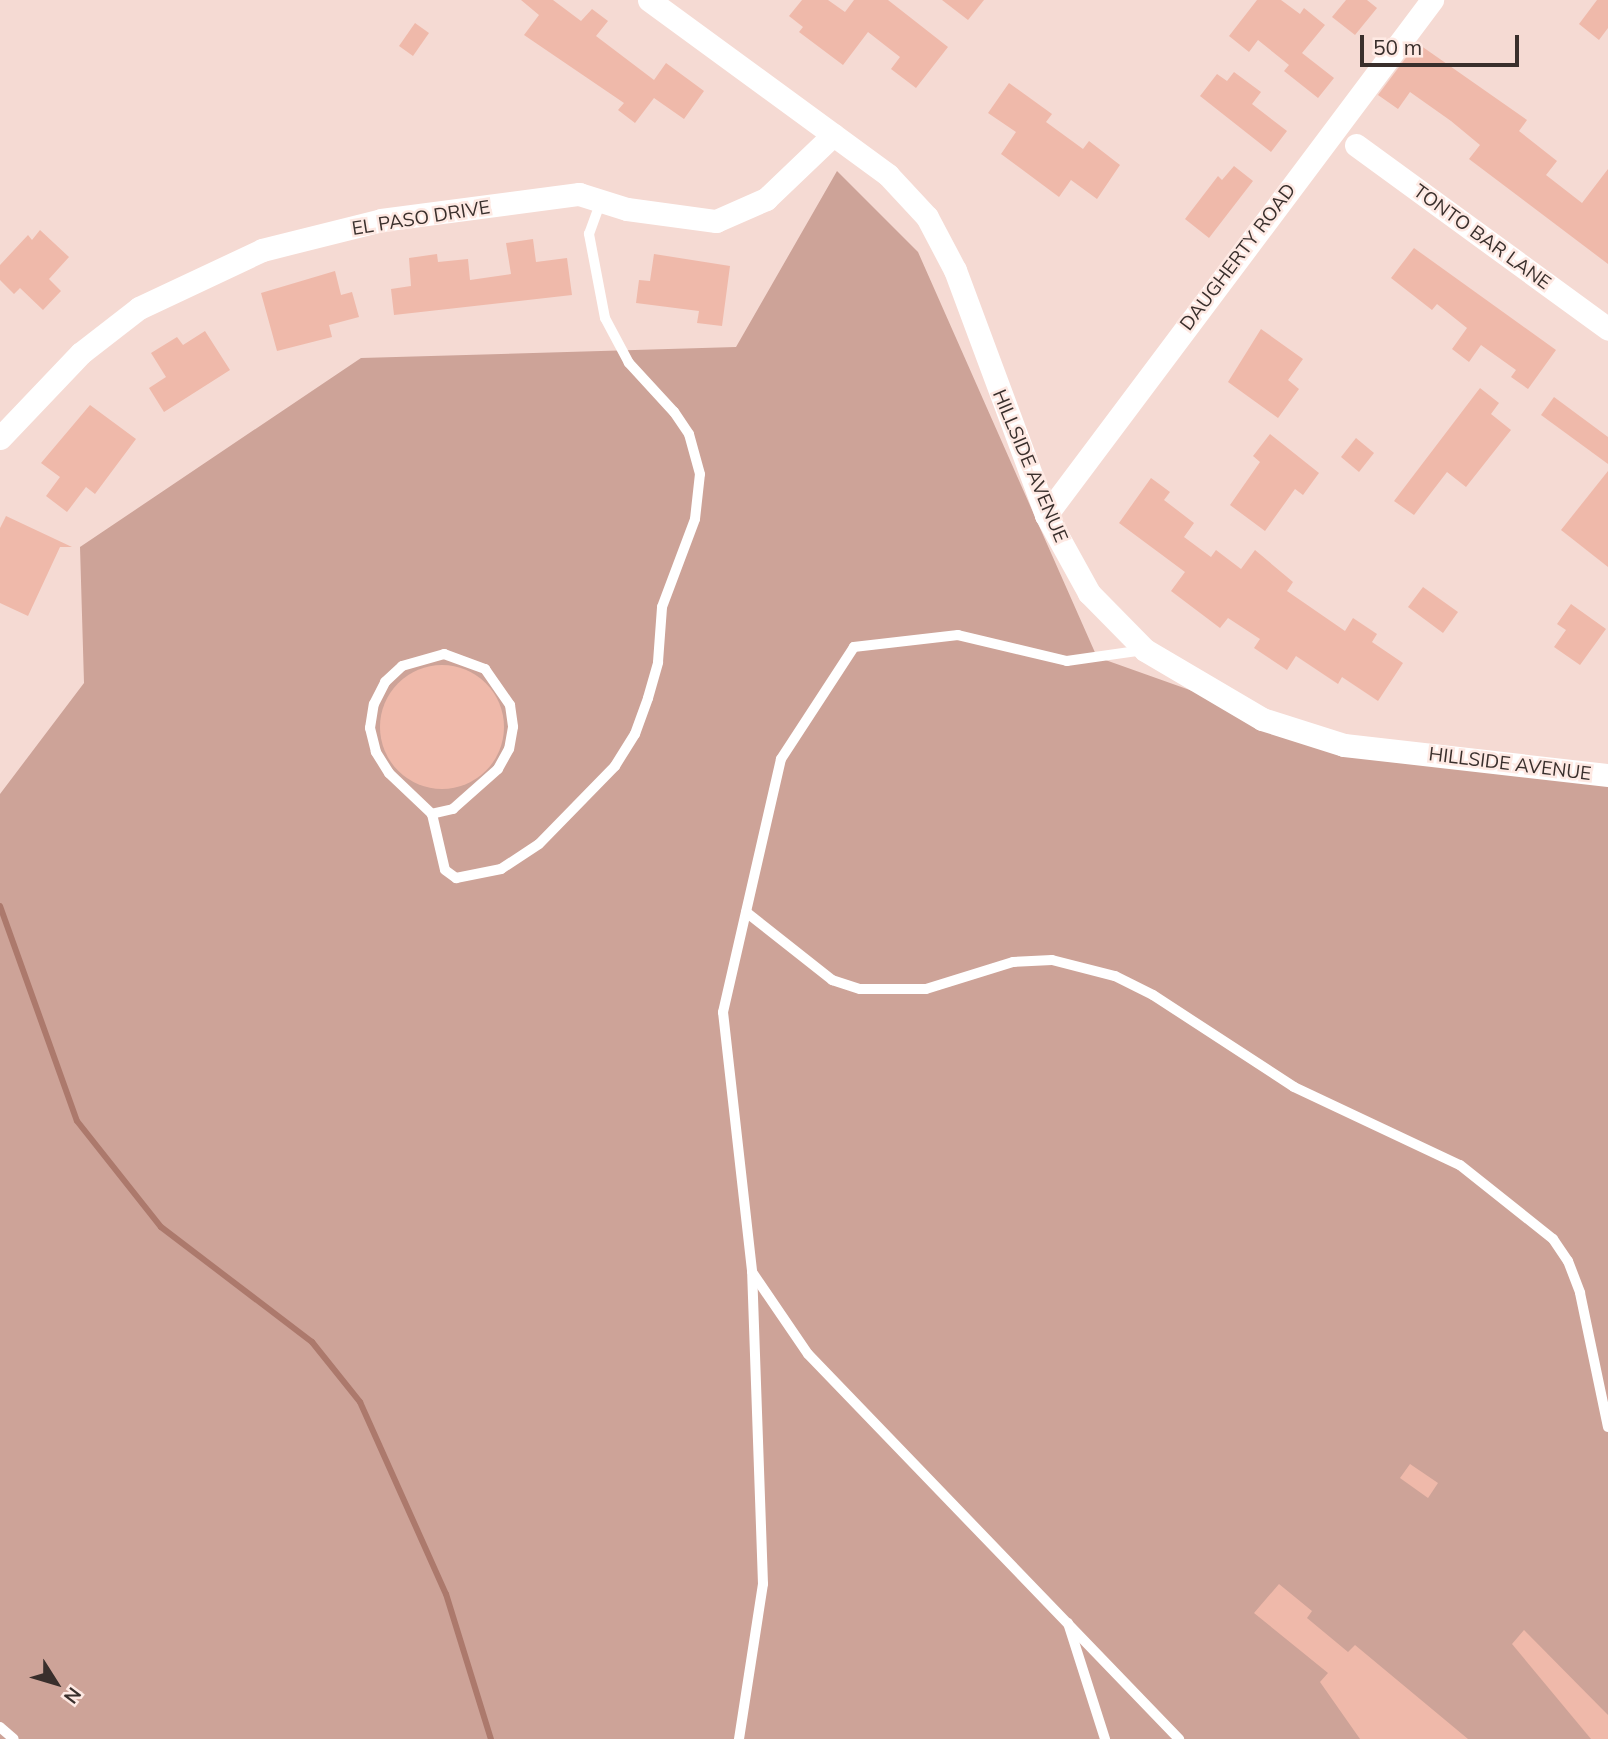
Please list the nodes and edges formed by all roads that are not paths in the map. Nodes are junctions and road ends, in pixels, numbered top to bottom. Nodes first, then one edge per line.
1 (1432, 0) edge
2 (660, 3) edge
3 (833, 135) junction
4 (1356, 145) dead end
5 (601, 201) junction
6 (1608, 329) edge
7 (0, 438) edge
8 (1046, 515) junction
9 (1145, 650) junction
10 (1608, 775) edge
11 (432, 814) junction
12 (746, 912) junction
13 (752, 1272) junction
14 (1608, 1427) edge
15 (1068, 1620) junction
16 (0, 1727) edge
17 (14, 1739) edge
18 (739, 1739) edge
19 (1105, 1739) edge
20 (1179, 1739) edge

1 - 8 street, DAUGHERTY ROAD
2 - 3 street, HILLSIDE AVENUE
3 - 5 street, EL PASO DRIVE
3 - 8 street, HILLSIDE AVENUE
4 - 6 street, TONTO BAR LANE
5 - 7 street, EL PASO DRIVE
5 - 11 lane
8 - 9 street, HILLSIDE AVENUE
9 - 10 street, HILLSIDE AVENUE
9 - 12 lane
11 - 11 lane
12 - 13 lane
12 - 14 lane
13 - 15 lane
13 - 18 lane
15 - 19 lane
15 - 20 lane
16 - 17 lane

